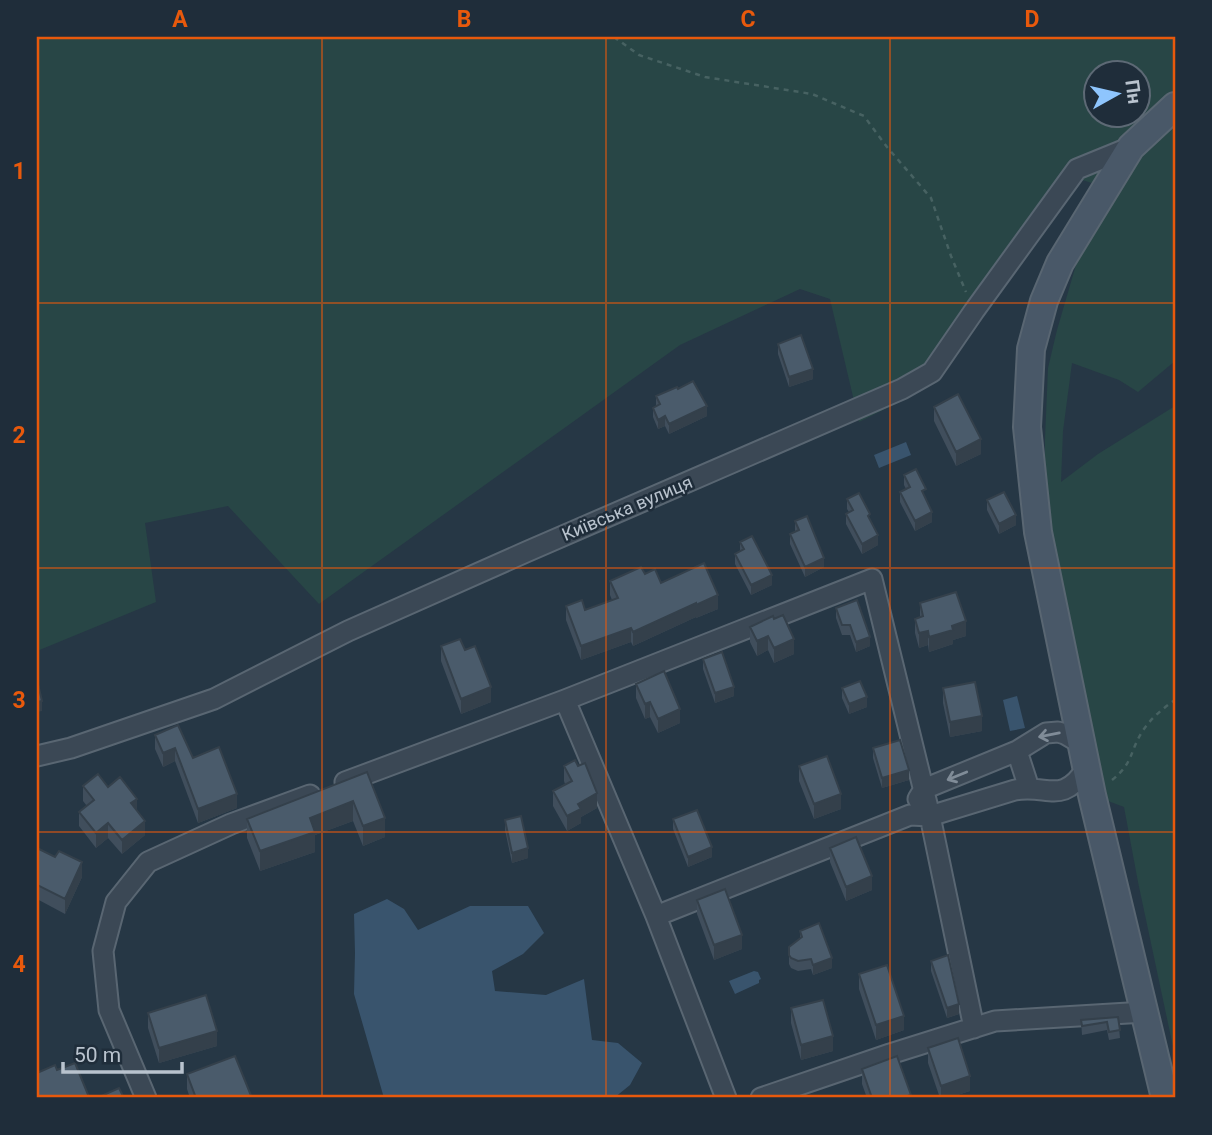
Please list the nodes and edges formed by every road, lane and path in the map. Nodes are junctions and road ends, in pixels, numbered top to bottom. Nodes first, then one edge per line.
1 (614, 37) edge
2 (1175, 106) edge
3 (1131, 147) junction
4 (974, 311) junction
5 (565, 700) junction
6 (1175, 700) edge
7 (1017, 751) junction
8 (37, 756) edge
9 (1085, 756) junction
10 (1029, 788) junction
11 (924, 789) junction
12 (1093, 795) junction
13 (910, 815) junction
14 (930, 816) junction
15 (656, 916) junction
16 (1145, 1012) junction
17 (974, 1028) junction
18 (146, 1098) edge
19 (726, 1098) edge
20 (761, 1098) edge
21 (1166, 1098) edge

1 - 4 path
2 - 3 main road
3 - 4 street, Київська вулиця
3 - 9 main road
4 - 8 street, Київська вулиця
5 - 11 street
5 - 15 street
5 - 18 street
6 - 12 path
9 -> 7 street
7 - 10 street
7 -> 11 street
9 - 10 street
9 - 12 main road
10 - 14 street
11 - 13 street
11 - 14 street
12 - 16 main road
13 - 14 street
13 - 15 street
14 - 17 street
15 - 19 street
16 - 17 street
16 - 21 main road
17 - 20 street

